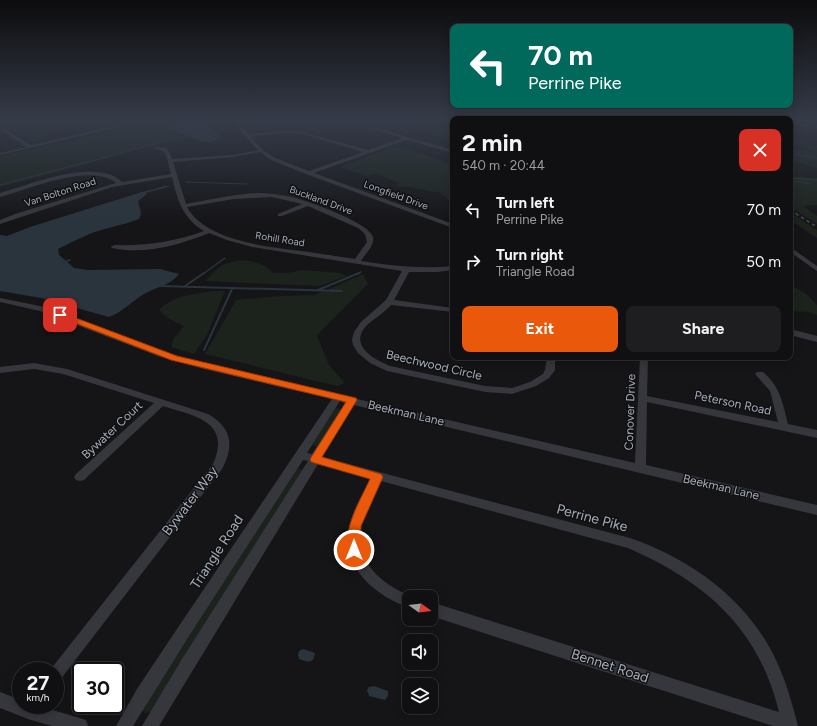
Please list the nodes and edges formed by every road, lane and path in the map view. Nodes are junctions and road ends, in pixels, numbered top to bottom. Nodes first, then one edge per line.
1 (169, 155) edge
2 (239, 155) edge
3 (266, 155) edge
4 (360, 155) edge
5 (171, 161) junction
6 (308, 173) junction
7 (174, 175) junction
8 (120, 183) junction
9 (0, 195) edge
10 (307, 204) junction
11 (183, 206) junction
12 (280, 215) dead end
13 (0, 222) edge
14 (450, 225) edge
15 (210, 232) junction
16 (114, 247) dead end
17 (793, 251) edge
18 (357, 261) junction
19 (450, 268) edge
20 (407, 269) junction
21 (817, 269) edge
22 (0, 300) edge
23 (389, 302) junction
24 (450, 310) edge
25 (793, 333) edge
26 (817, 339) edge
27 (552, 360) edge
28 (644, 360) edge
29 (0, 370) edge
30 (760, 374) dead end
31 (338, 397) junction
32 (643, 398) junction
33 (352, 400) junction
34 (162, 402) junction
35 (784, 427) junction
36 (817, 434) edge
37 (300, 455) junction
38 (315, 459) junction
39 (640, 468) junction
40 (80, 477) dead end
41 (377, 477) junction
42 (817, 510) edge
43 (402, 599) edge
44 (438, 610) edge
45 (64, 663) edge
46 (0, 700) edge
47 (12, 703) edge
48 (47, 714) edge
49 (789, 724) edge
50 (80, 726) edge
51 (124, 726) edge
52 (150, 726) edge

1 - 5 street
2 - 5 street
3 - 6 street, Longfield Drive
4 - 6 street
5 - 7 street, Rohill Road
6 - 14 street, Longfield Drive
7 - 8 street, Van Bolton Road
7 - 11 street, Rohill Road
8 - 9 street
8 - 13 street, Van Bolton Road
10 - 11 street, Buckland Drive
10 - 12 street
10 - 18 street, Buckland Drive
11 - 15 street, Rohill Road
15 - 16 street
15 - 18 street, Rohill Road
17 - 21 street
18 - 20 street, Rohill Road
19 - 20 street, Rohill Road
20 - 23 street, Beechwood Circle
22 - 31 street, Beekman Lane
23 - 24 street
23 - 27 street, Beechwood Circle
25 - 26 street
28 - 32 street, Conover Drive
29 - 34 street, Bywater Way
30 - 35 street
31 - 33 street, Beekman Lane
31 - 37 street, Triangle Road
32 - 35 street, Peterson Road
32 - 39 street, Conover Drive
33 - 38 street
33 - 39 street, Beekman Lane
34 - 40 street, Bywater Court
34 - 45 street, Bywater Way
35 - 36 street, Peterson Road
37 - 38 street, Perrine Pike
37 - 51 street, Triangle Road
38 - 41 street, Perrine Pike
38 - 52 street
39 - 42 street, Beekman Lane
41 - 43 street
41 - 49 street, Perrine Pike
44 - 49 street, Bennet Road
46 - 47 street
48 - 50 street

